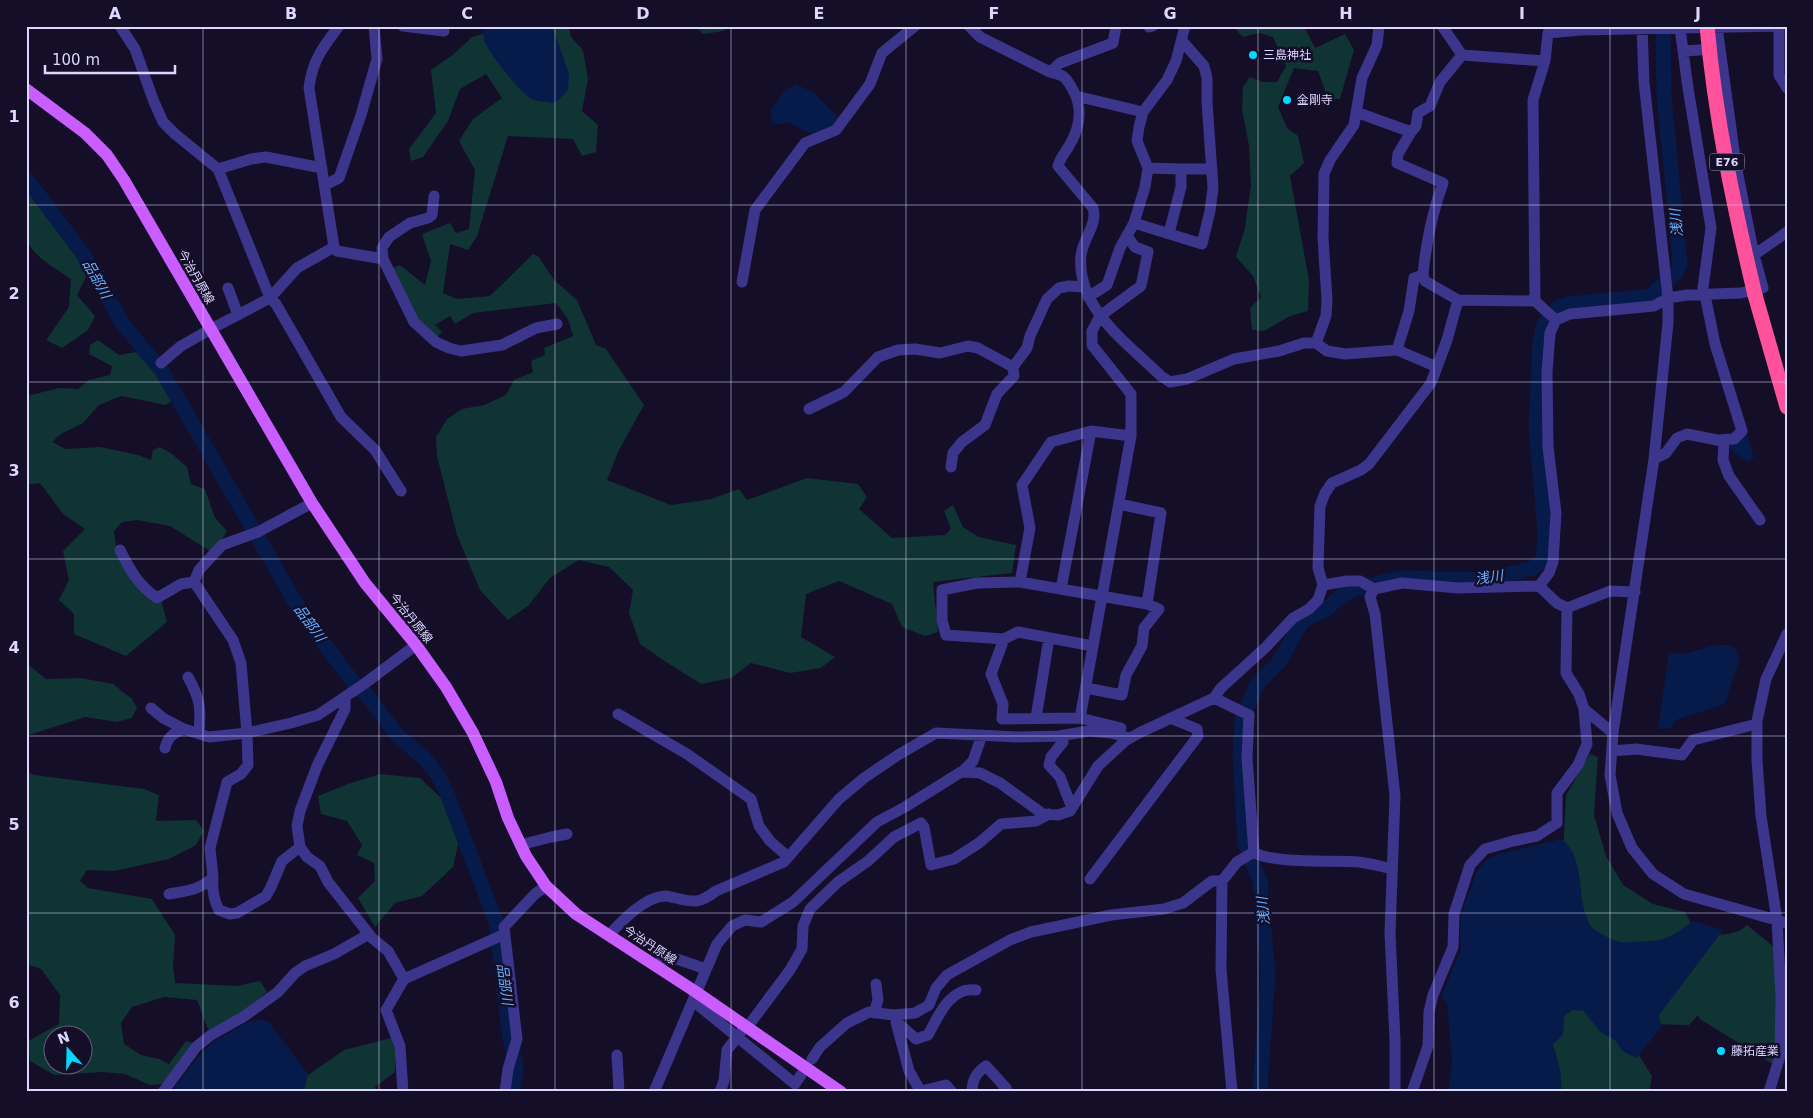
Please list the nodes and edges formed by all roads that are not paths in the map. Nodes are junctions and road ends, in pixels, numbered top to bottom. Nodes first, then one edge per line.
1 (120, 26) edge
2 (340, 26) edge
3 (374, 26) edge
4 (403, 26) edge
5 (915, 26) edge
6 (969, 26) edge
7 (1116, 26) edge
8 (1185, 26) edge
9 (1379, 26) edge
10 (1442, 26) edge
11 (1779, 26) edge
12 (1712, 27) edge
13 (1642, 28) edge
14 (1680, 28) junction
15 (1548, 30) edge
16 (444, 31) dead end
17 (1182, 40) junction
18 (1720, 49) junction
19 (1683, 51) junction
20 (1462, 55) junction
21 (1545, 61) junction
22 (1050, 72) junction
23 (1787, 88) edge
24 (26, 89) edge
25 (1076, 96) junction
26 (1143, 112) junction
27 (1356, 112) junction
28 (1411, 132) junction
29 (322, 168) junction
30 (1148, 168) junction
31 (218, 169) junction
32 (1181, 169) junction
33 (1212, 169) junction
34 (325, 185) junction
35 (434, 196) dead end
36 (1134, 223) junction
37 (1787, 232) edge
38 (1169, 233) junction
39 (1127, 236) junction
40 (334, 247) junction
41 (1754, 255) junction
42 (383, 259) junction
43 (1422, 275) junction
44 (742, 282) dead end
45 (228, 288) dead end
46 (1086, 292) junction
47 (1703, 295) junction
48 (270, 298) junction
49 (1668, 298) junction
50 (1458, 300) junction
51 (1535, 301) junction
52 (238, 315) junction
53 (1100, 316) junction
54 (1556, 320) junction
55 (557, 324) dead end
56 (211, 329) junction
57 (1316, 343) junction
58 (1397, 350) junction
59 (161, 363) dead end
60 (1013, 367) junction
61 (1437, 367) junction
62 (1787, 407) edge
63 (809, 409) dead end
64 (1091, 431) junction
65 (1131, 436) junction
66 (1724, 440) junction
67 (1654, 459) junction
68 (951, 468) dead end
69 (400, 491) dead end
70 (312, 503) junction
71 (1119, 504) junction
72 (1760, 520) dead end
73 (120, 550) dead end
74 (194, 582) junction
75 (1020, 582) junction
76 (1323, 585) junction
77 (1539, 586) junction
78 (1061, 589) junction
79 (1374, 589) junction
80 (1635, 592) junction
81 (1102, 596) junction
82 (1147, 604) junction
83 (1567, 608) junction
84 (1787, 634) edge
85 (1049, 638) junction
86 (1004, 639) junction
87 (416, 645) junction
88 (1093, 646) junction
89 (188, 677) dead end
90 (1086, 688) junction
91 (345, 697) junction
92 (1214, 698) junction
93 (151, 708) dead end
94 (1584, 709) junction
95 (618, 714) dead end
96 (1036, 718) junction
97 (1080, 718) junction
98 (1170, 718) junction
99 (1757, 724) junction
100 (184, 729) junction
101 (247, 733) junction
102 (1614, 733) junction
103 (199, 734) junction
104 (982, 734) junction
105 (1134, 735) junction
106 (1061, 736) junction
107 (165, 748) dead end
108 (1612, 750) junction
109 (962, 772) junction
110 (1072, 808) junction
111 (1049, 814) junction
112 (567, 834) dead end
113 (520, 845) junction
114 (300, 847) junction
115 (1254, 852) junction
116 (788, 858) junction
117 (1392, 869) junction
118 (212, 877) junction
119 (1090, 878) dead end
120 (1222, 881) junction
121 (838, 882) junction
122 (546, 886) junction
123 (170, 894) dead end
124 (788, 905) junction
125 (1782, 921) edge
126 (369, 934) junction
127 (505, 934) junction
128 (608, 935) junction
129 (1787, 950) edge
130 (654, 965) junction
131 (706, 969) junction
132 (404, 979) junction
133 (876, 984) dead end
134 (976, 990) dead end
135 (694, 996) junction
136 (874, 1012) junction
137 (895, 1018) junction
138 (752, 1021) dead end
139 (739, 1035) junction
140 (617, 1055) dead end
141 (812, 1059) dead end
142 (801, 1075) dead end
143 (164, 1092) edge
144 (403, 1092) edge
145 (505, 1092) edge
146 (619, 1092) edge
147 (654, 1092) edge
148 (720, 1092) edge
149 (841, 1092) edge
150 (921, 1092) edge
151 (952, 1092) edge
152 (972, 1092) edge
153 (1003, 1092) edge
154 (1232, 1092) edge
155 (1395, 1092) edge
156 (1412, 1092) edge
157 (1769, 1092) edge

1 - 31 street
2 - 29 street
3 - 34 street
4 - 16 street
5 - 44 street
6 - 22 street
7 - 22 street
8 - 17 street
9 - 27 street
10 - 20 street
11 - 12 street
11 - 23 street
12 - 14 street
12 - 18 street
12 - 62 highway, E76, bridge
13 - 14 street
13 - 15 street
13 - 49 street
14 - 19 street
15 - 21 street
17 - 26 street
17 - 33 street
18 - 19 street
18 - 41 street
19 - 47 street
20 - 21 street
20 - 28 street
21 - 51 street
22 - 25 street
24 - 56 main road, 今治丹原線
25 - 26 street
25 - 46 street
26 - 30 street
27 - 28 street
27 - 57 street
28 - 43 street
29 - 31 street
29 - 34 street
30 - 32 street
30 - 36 street
31 - 48 street
32 - 33 street
32 - 38 street
33 - 38 street
34 - 40 street
35 - 42 street
36 - 38 street
36 - 39 street
37 - 41 street
39 - 46 street
39 - 53 street
40 - 42 street
40 - 48 street
41 - 47 street
42 - 55 street
43 - 50 street
43 - 58 street
45 - 52 street
46 - 53 street
46 - 60 street
47 - 49 street
47 - 66 street
48 - 52 street
48 - 69 street
49 - 54 street
49 - 67 street
50 - 51 street
50 - 61 street
51 - 54 street
52 - 56 street
53 - 57 street
53 - 65 street
54 - 77 street
56 - 59 street
56 - 70 main road, 今治丹原線
57 - 58 street
58 - 61 street
60 - 63 street
60 - 68 street
61 - 76 street
64 - 65 street
64 - 75 street
64 - 78 street
65 - 71 street
66 - 67 street
66 - 72 street
67 - 80 street
70 - 74 street
70 - 87 main road, 今治丹原線
71 - 81 street
71 - 82 street
73 - 74 street
74 - 101 street
75 - 78 street
75 - 86 street
76 - 79 street
76 - 92 street
77 - 79 street
77 - 83 street
78 - 81 street
79 - 117 street
80 - 83 street
80 - 102 street
81 - 82 street
81 - 88 street
82 - 90 street
83 - 94 street
84 - 99 street
85 - 86 street
85 - 88 street
85 - 96 street
86 - 96 street
87 - 91 street
87 - 113 main road, 今治丹原線
88 - 90 street
89 - 103 street
90 - 97 street
91 - 101 street
91 - 114 street
92 - 98 street
92 - 115 street
93 - 100 street
94 - 102 street
94 - 156 street
95 - 116 street
96 - 97 street
97 - 105 street
98 - 105 street
98 - 119 street
99 - 108 street
99 - 125 street
100 - 103 street
100 - 107 street
101 - 103 street
101 - 118 street
102 - 108 street
104 - 106 street
104 - 109 street
104 - 116 street
105 - 106 street
105 - 110 street
106 - 110 street
108 - 125 street
109 - 111 street
109 - 124 street
110 - 111 street
111 - 121 street
112 - 113 street
113 - 122 main road, 今治丹原線
114 - 118 street
114 - 126 street
115 - 117 street
115 - 120 street
116 - 128 street
117 - 155 street
118 - 123 street
120 - 137 street
120 - 154 street
121 - 124 street
121 - 138 street
122 - 127 street
122 - 128 main road, 今治丹原線
124 - 131 street
125 - 129 street
125 - 157 street
126 - 132 street
126 - 143 street
127 - 132 street
127 - 145 street
128 - 130 main road, 今治丹原線
130 - 131 street
130 - 135 main road, 今治丹原線
131 - 135 street
132 - 144 street
133 - 136 street
134 - 137 street
135 - 139 street
135 - 147 street
135 - 149 main road, 今治丹原線
136 - 137 street
136 - 141 street
137 - 150 street
139 - 142 street
139 - 148 street
140 - 146 street
150 - 151 street
152 - 153 street

